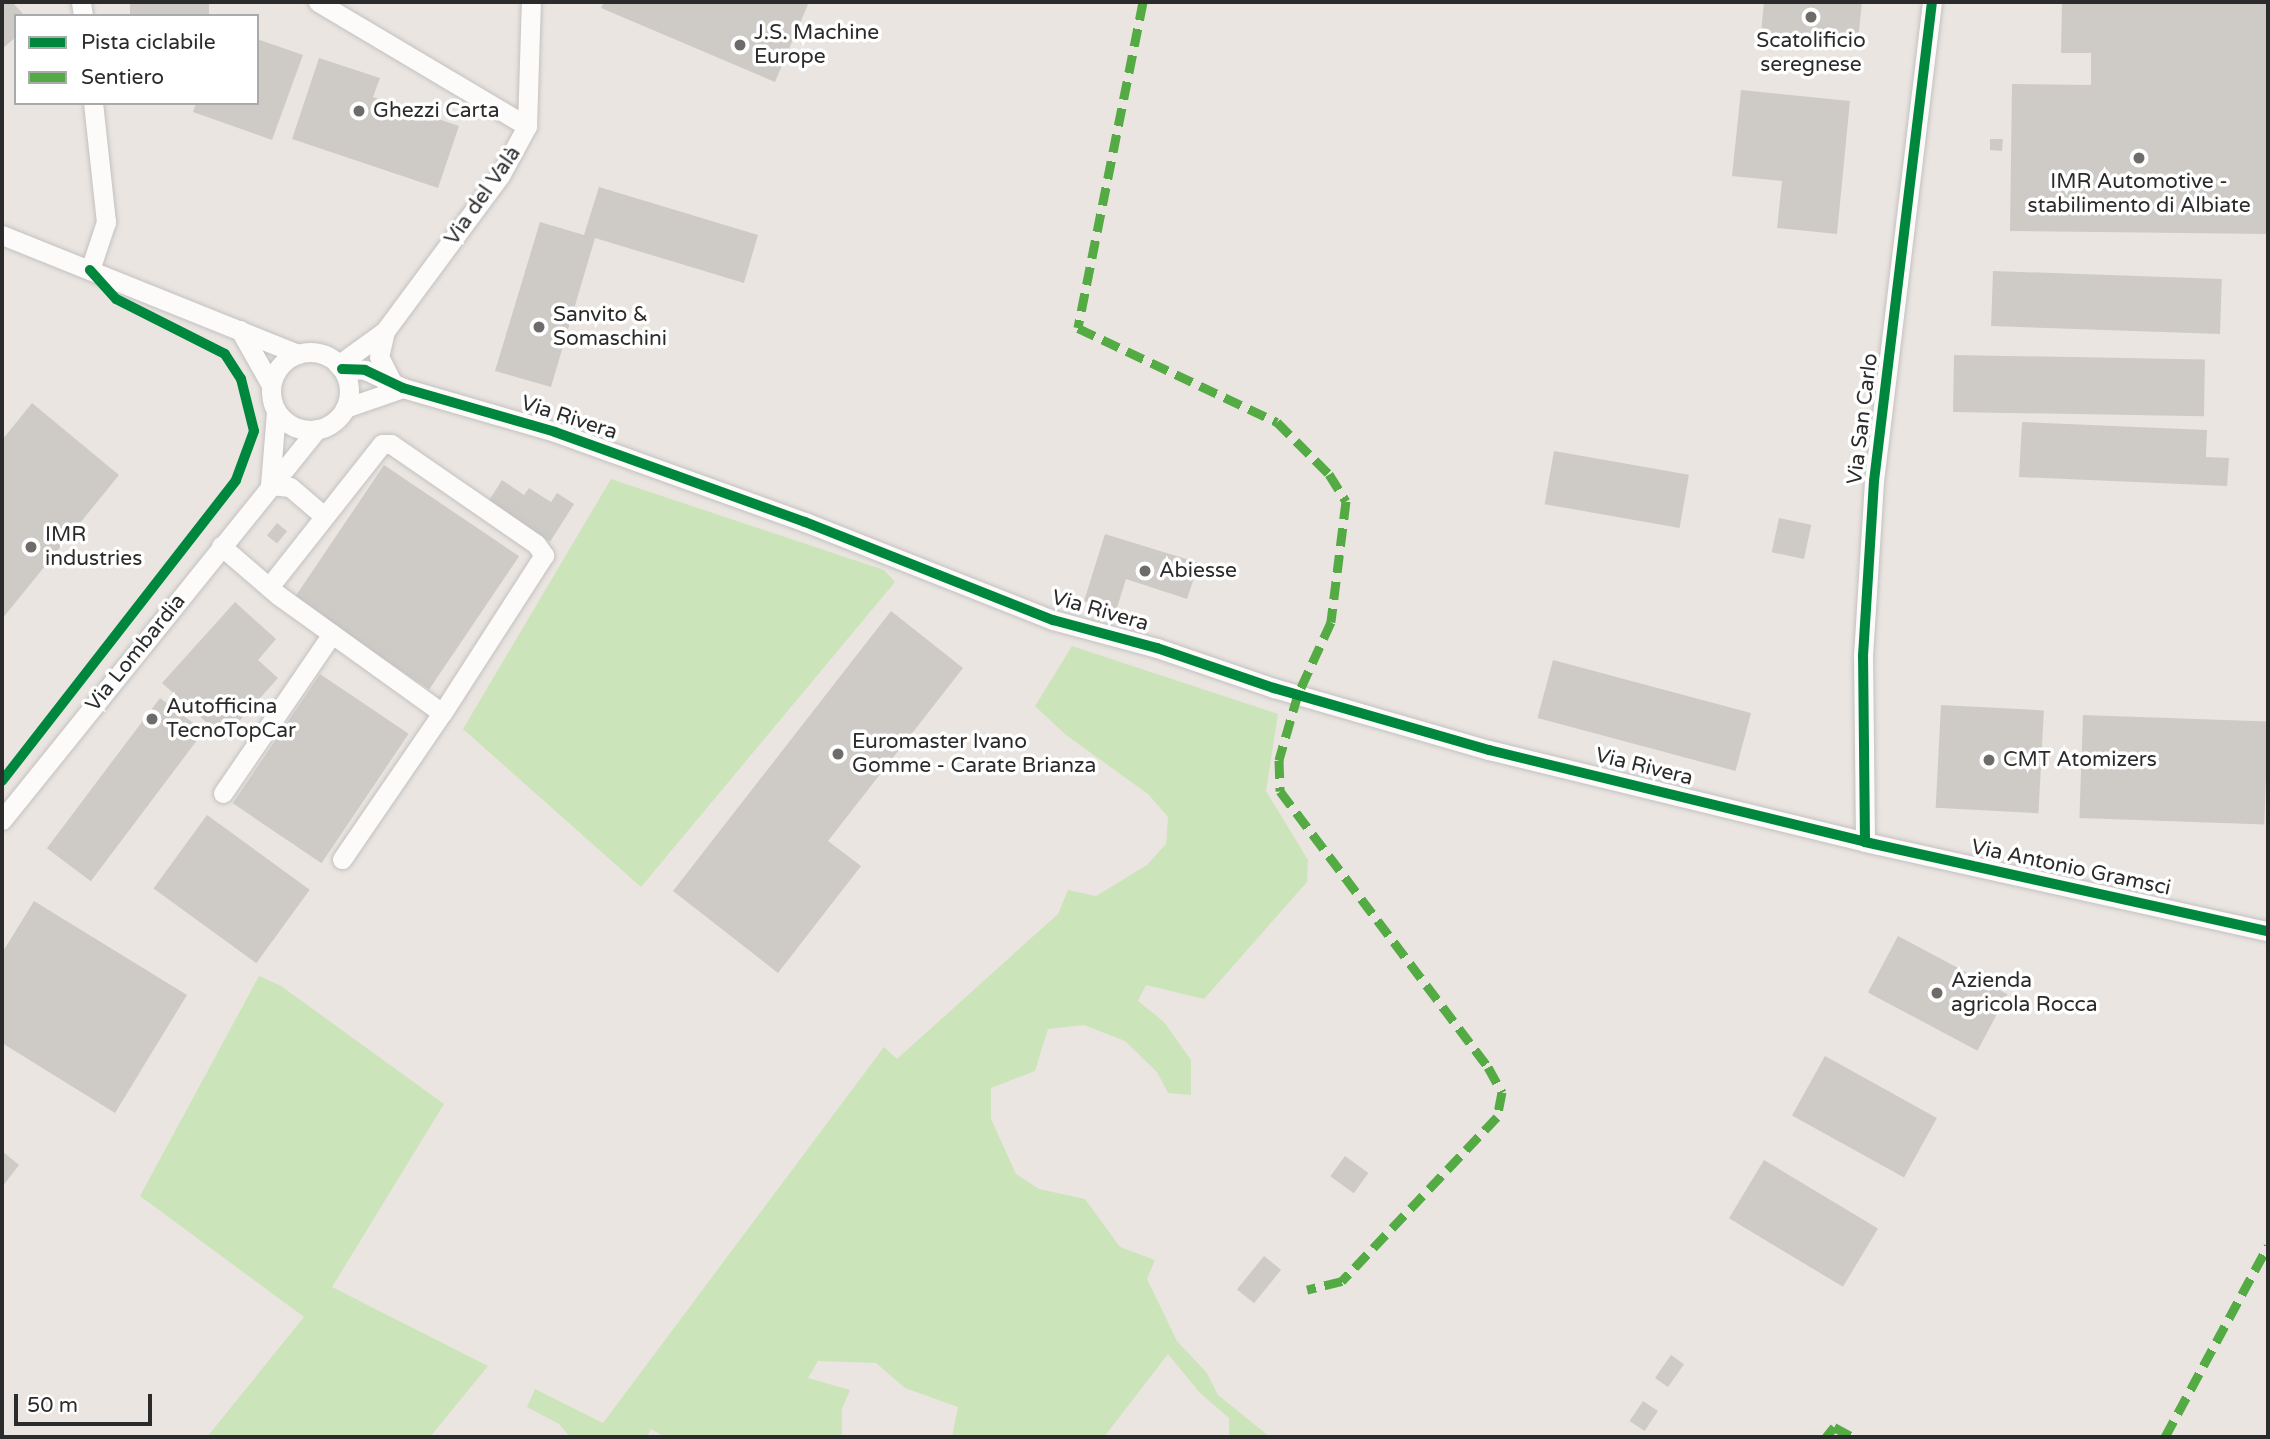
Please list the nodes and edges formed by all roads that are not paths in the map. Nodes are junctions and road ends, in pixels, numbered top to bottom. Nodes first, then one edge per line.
1 (318, 2) edge
2 (531, 2) edge
3 (1932, 2) edge
4 (93, 105) edge
5 (527, 126) junction
6 (2, 234) edge
7 (90, 270) junction
8 (240, 330) junction
9 (385, 331) junction
10 (298, 354) junction
11 (340, 367) junction
12 (271, 385) junction
13 (398, 386) junction
14 (345, 408) junction
15 (276, 412) junction
16 (317, 429) junction
17 (270, 485) junction
18 (324, 516) junction
19 (221, 546) junction
20 (269, 587) junction
21 (332, 634) junction
22 (442, 713) junction
23 (223, 793) dead end
24 (2, 820) edge
25 (1865, 842) junction
26 (342, 859) dead end
27 (2268, 931) edge

1 - 5 street
2 - 5 street, Via del Valà
3 - 25 street, Via San Carlo
4 - 7 street
5 - 9 street, Via del Valà
6 - 7 street
7 - 8 street
8 - 10 street
8 - 12 street
9 - 11 street, Via del Valà
9 - 13 street
10 - 11 street
10 - 12 street
11 - 13 street, Via Rivera
11 - 14 street
12 - 15 street
13 - 14 street
13 - 25 street, Via Rivera
14 - 16 street
15 - 16 street
15 - 17 street
16 - 17 street, Via Lombardia
17 - 18 street
17 - 19 street, Via Lombardia
18 - 20 street
18 - 22 street
19 - 20 street
19 - 24 street, Via Lombardia
20 - 21 street
21 - 22 street
21 - 23 street
22 - 26 street
25 - 27 street, Via Antonio Gramsci

